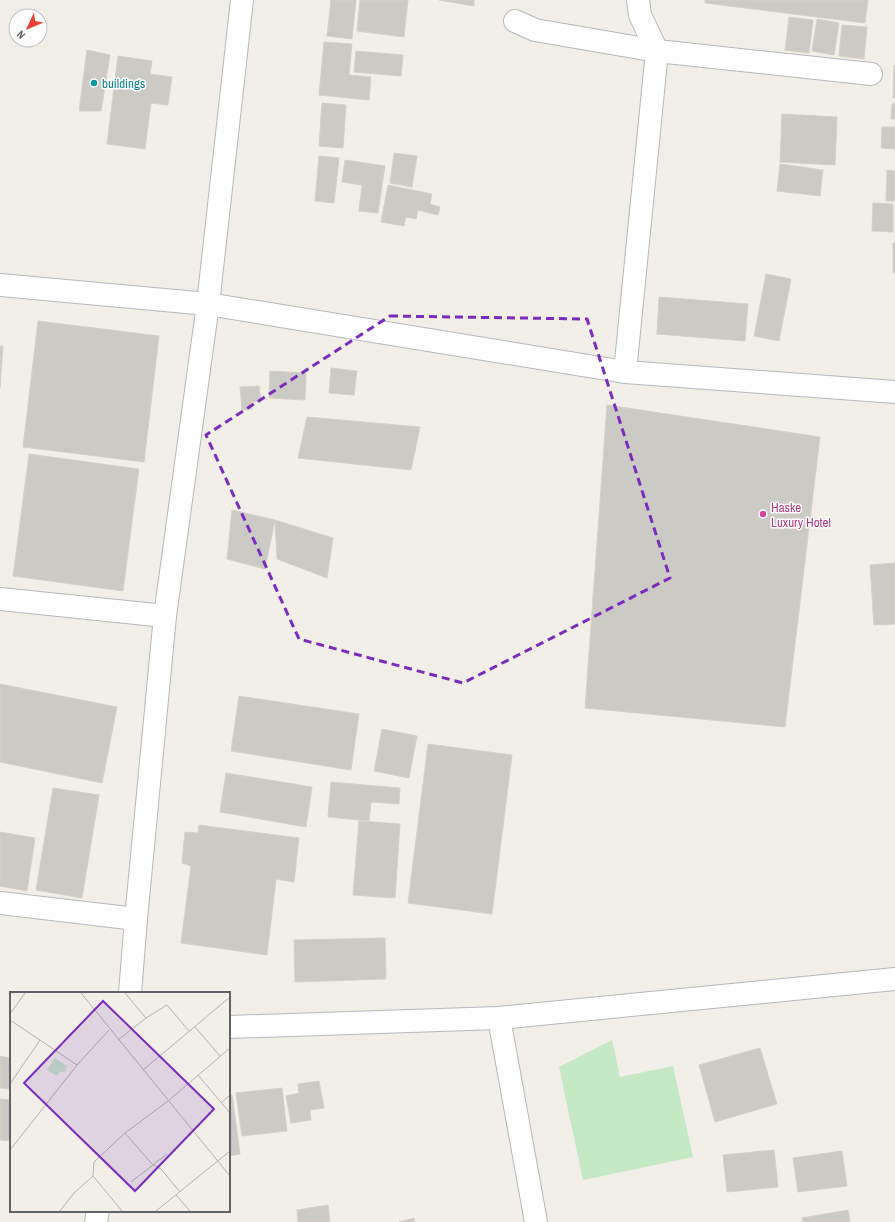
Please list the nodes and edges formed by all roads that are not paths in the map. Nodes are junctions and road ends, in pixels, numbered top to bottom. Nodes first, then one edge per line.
1 (242, 0) edge
2 (638, 0) edge
3 (515, 21) dead end
4 (657, 51) junction
5 (871, 74) dead end
6 (0, 285) edge
7 (208, 304) junction
8 (625, 372) junction
9 (895, 392) edge
10 (0, 599) edge
11 (165, 616) junction
12 (0, 903) edge
13 (136, 919) junction
14 (895, 979) edge
15 (130, 992) edge
16 (499, 1018) junction
17 (230, 1027) edge
18 (98, 1212) edge
19 (96, 1222) edge
20 (536, 1222) edge

1 - 7 street
2 - 4 street
3 - 4 street
4 - 5 street
4 - 8 street
6 - 7 street
7 - 8 street
7 - 11 street
8 - 9 street
10 - 11 street
11 - 13 street
12 - 13 street
13 - 15 street
14 - 16 street
16 - 17 street
16 - 20 street
18 - 19 street

